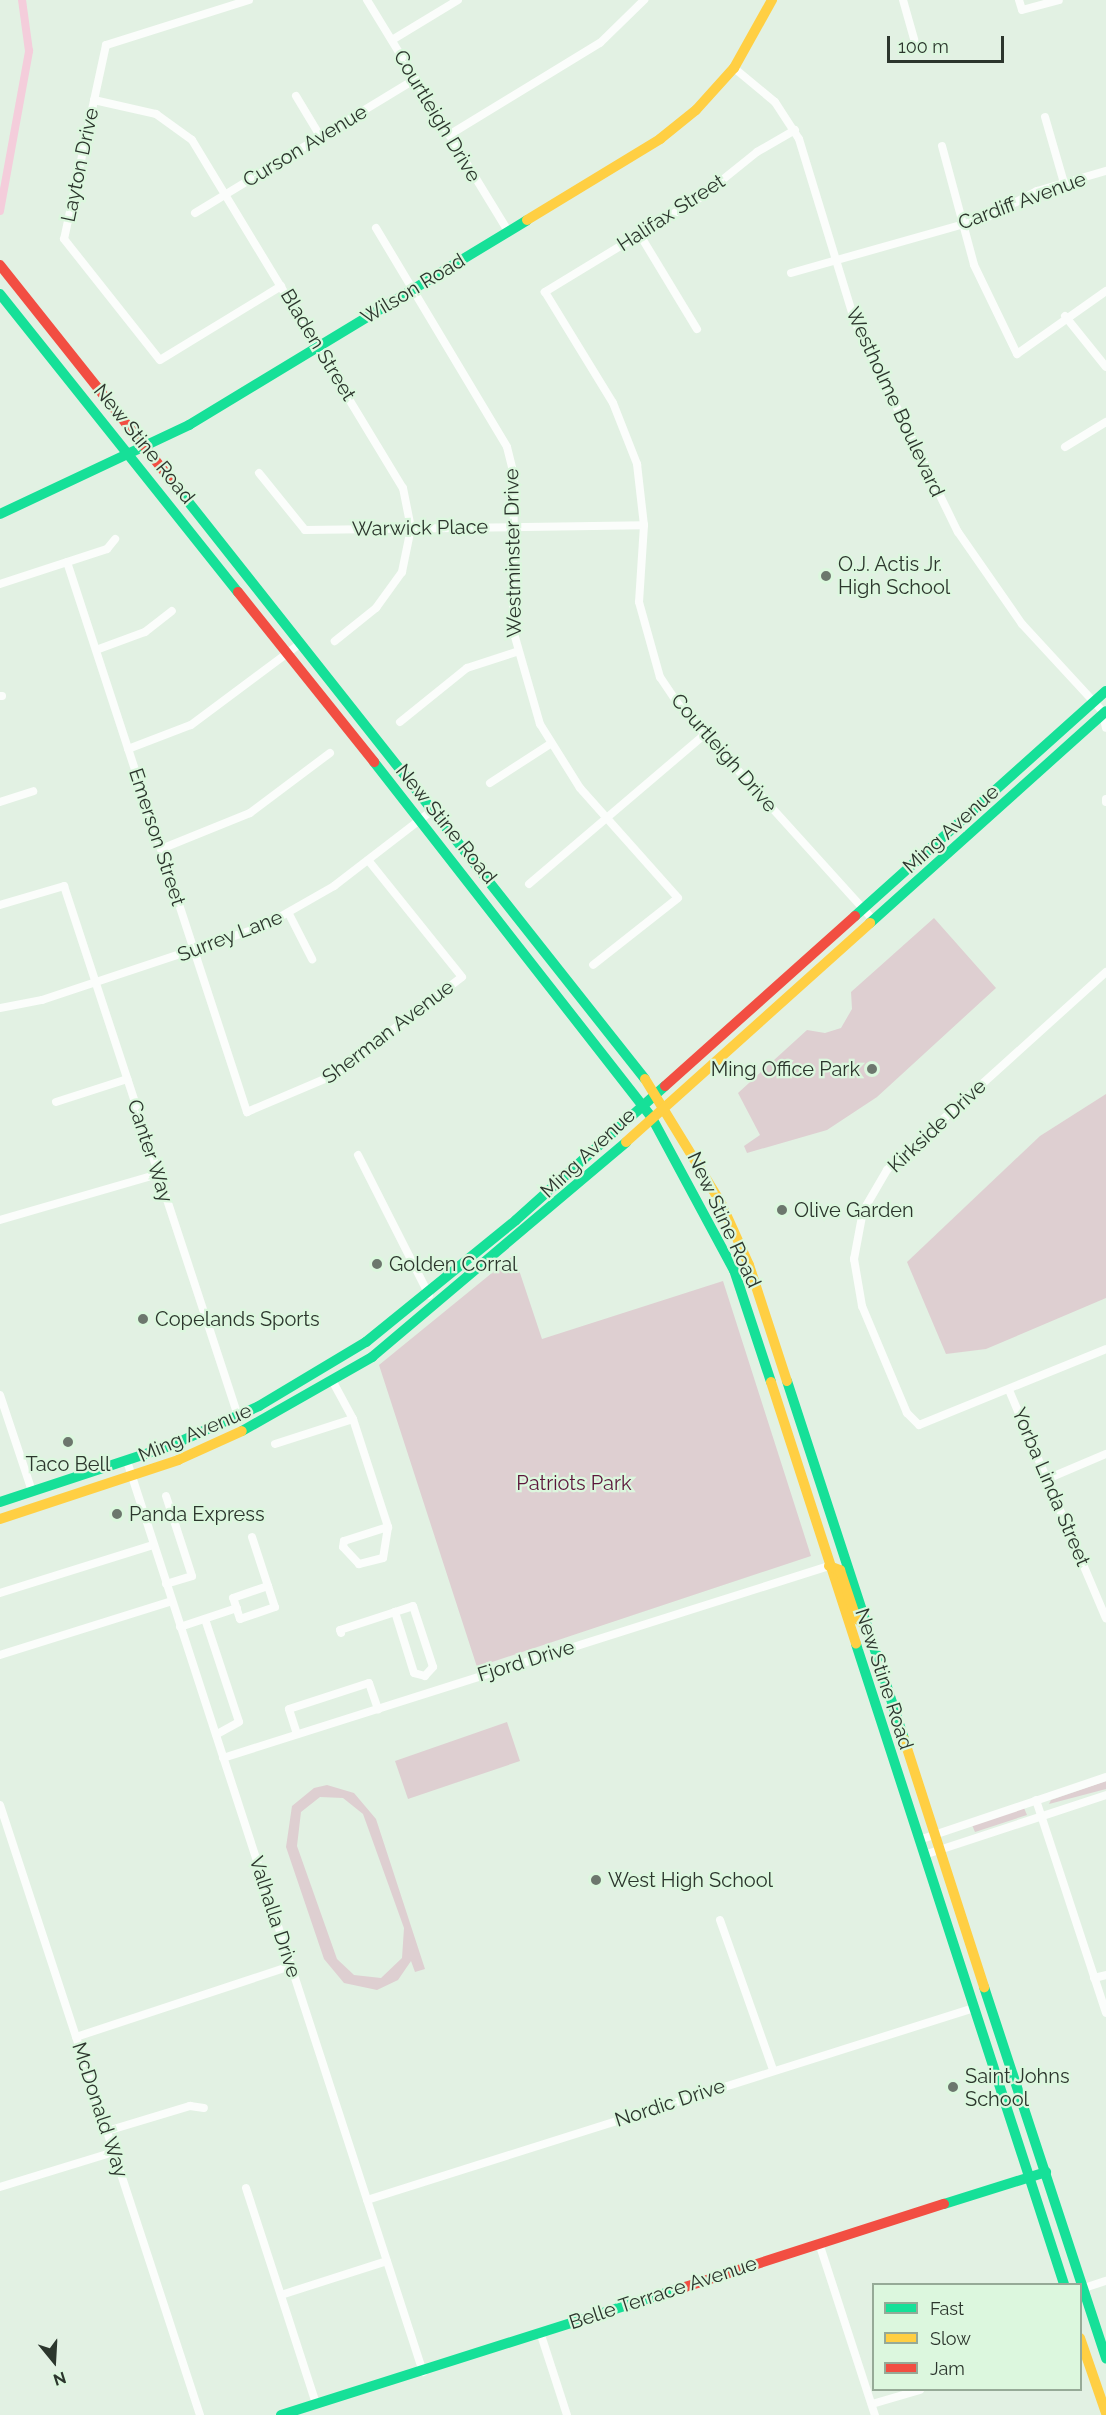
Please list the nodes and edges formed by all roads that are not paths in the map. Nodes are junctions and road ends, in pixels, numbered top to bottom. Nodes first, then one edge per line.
1 (249, 0) edge
2 (367, 0) edge
3 (458, 0) edge
4 (644, 0) edge
5 (772, 0) edge
6 (903, 0) edge
7 (1019, 0) edge
8 (1059, 0) edge
9 (914, 39) dead end
10 (392, 40) junction
11 (734, 68) junction
12 (415, 78) junction
13 (296, 96) dead end
14 (94, 100) junction
15 (1045, 117) dead end
16 (795, 130) junction
17 (449, 135) junction
18 (320, 136) junction
19 (942, 146) dead end
20 (1106, 171) edge
21 (1064, 183) junction
22 (225, 194) junction
23 (195, 213) dead end
24 (963, 224) junction
25 (376, 228) dead end
26 (508, 231) junction
27 (640, 235) junction
28 (833, 259) junction
29 (0, 265) edge
30 (791, 273) dead end
31 (281, 286) junction
32 (413, 289) junction
33 (1106, 291) edge
34 (545, 292) joint
35 (0, 294) edge
36 (1065, 316) junction
37 (697, 329) dead end
38 (319, 346) junction
39 (1106, 367) edge
40 (1106, 422) edge
41 (1065, 447) dead end
42 (147, 448) junction
43 (129, 456) junction
44 (259, 473) dead end
45 (0, 514) edge
46 (644, 525) junction
47 (516, 527) junction
48 (411, 528) junction
49 (115, 539) dead end
50 (68, 562) junction
51 (0, 584) edge
52 (172, 611) dead end
53 (335, 640) dead end
54 (301, 642) junction
55 (96, 650) junction
56 (516, 652) junction
57 (285, 654) junction
58 (1106, 691) edge
59 (1091, 704) junction
60 (1105, 714) edge
61 (400, 722) dead end
62 (1106, 728) edge
63 (705, 734) junction
64 (550, 744) junction
65 (128, 749) junction
66 (330, 753) dead end
67 (490, 783) dead end
68 (33, 791) dead end
69 (0, 802) edge
70 (434, 809) junction
71 (609, 820) junction
72 (419, 821) junction
73 (161, 849) junction
74 (368, 860) junction
75 (529, 884) dead end
76 (0, 905) edge
77 (862, 908) junction
78 (288, 914) junction
79 (873, 920) junction
80 (194, 951) junction
81 (312, 959) dead end
82 (593, 965) dead end
83 (1106, 972) edge
84 (95, 983) junction
85 (0, 1008) edge
86 (126, 1079) junction
87 (656, 1091) junction
88 (56, 1102) dead end
89 (641, 1103) junction
90 (665, 1105) junction
91 (247, 1112) joint
92 (652, 1118) junction
93 (358, 1155) dead end
94 (158, 1174) junction
95 (0, 1220) edge
96 (429, 1295) junction
97 (1106, 1349) edge
98 (372, 1357) junction
99 (333, 1382) junction
100 (1009, 1390) junction
101 (284, 1392) junction
102 (0, 1395) edge
103 (238, 1416) junction
104 (353, 1419) junction
105 (249, 1428) junction
106 (275, 1444) dead end
107 (197, 1452) junction
108 (1106, 1454) edge
109 (128, 1461) junction
110 (132, 1477) junction
111 (1047, 1479) junction
112 (32, 1491) junction
113 (166, 1496) dead end
114 (0, 1502) edge
115 (811, 1510) junction
116 (0, 1519) edge
117 (388, 1527) junction
118 (252, 1538) dead end
119 (153, 1545) junction
120 (842, 1550) junction
121 (829, 1566) junction
122 (166, 1584) junction
123 (268, 1586) junction
124 (0, 1593) edge
125 (171, 1601) junction
126 (237, 1608) junction
127 (394, 1612) junction
128 (1106, 1618) edge
129 (205, 1619) junction
130 (180, 1627) junction
131 (867, 1627) junction
132 (341, 1633) dead end
133 (0, 1655) edge
134 (425, 1676) junction
135 (430, 1692) junction
136 (378, 1708) junction
137 (297, 1734) junction
138 (216, 1735) junction
139 (223, 1758) junction
140 (1106, 1777) edge
141 (1106, 1795) edge
142 (1036, 1800) junction
143 (0, 1805) edge
144 (1041, 1817) junction
145 (2, 1818) edge
146 (934, 1834) junction
147 (919, 1840) junction
148 (941, 1851) junction
149 (924, 1855) junction
150 (720, 1920) dead end
151 (291, 1966) junction
152 (1106, 1975) edge
153 (1094, 1978) junction
154 (974, 2008) junction
155 (1106, 2013) edge
156 (76, 2037) junction
157 (773, 2070) junction
158 (204, 2108) dead end
159 (107, 2132) junction
160 (114, 2152) junction
161 (1046, 2172) junction
162 (1029, 2178) junction
163 (0, 2187) edge
164 (246, 2188) dead end
165 (367, 2200) junction
166 (819, 2243) junction
167 (387, 2261) junction
168 (1106, 2281) edge
169 (1064, 2283) edge
170 (1084, 2288) junction
171 (281, 2295) junction
172 (540, 2332) junction
173 (1082, 2342) edge
174 (1106, 2359) edge
175 (423, 2372) junction
176 (917, 2391) edge
177 (316, 2404) junction
178 (872, 2404) junction
179 (1106, 2413) edge
180 (200, 2415) edge
181 (281, 2415) edge
182 (567, 2415) edge
183 (875, 2415) edge

1 - 14 street, Layton Drive
2 - 10 street, Courtleigh Drive
3 - 10 street
4 - 17 street
5 - 11 main road, Wilson Road
6 - 9 street
7 - 8 street
10 - 12 street, Courtleigh Drive
11 - 16 street, Westholme Boulevard
11 - 26 main road, Wilson Road
12 - 17 street, Courtleigh Drive
12 - 18 street, Curson Avenue
13 - 18 street
14 - 22 street, Bladen Street
14 - 31 street, Layton Drive
15 - 21 street
16 - 27 street, Halifax Street
16 - 28 street, Westholme Boulevard
17 - 26 street, Courtleigh Drive
18 - 22 street, Curson Avenue
19 - 24 street
20 - 21 street, Cardiff Avenue
21 - 24 street, Cardiff Avenue
22 - 23 street, Curson Avenue
22 - 31 street, Bladen Street
24 - 28 street, Cardiff Avenue
24 - 36 street
25 - 32 street, Westminster Drive
26 - 32 main road, Wilson Road
27 - 34 street, Halifax Street
27 - 37 street
28 - 30 street, Cardiff Avenue
28 - 59 street, Westholme Boulevard
29 - 42 main road, New Stine Road
31 - 38 street, Bladen Street
32 - 38 main road, Wilson Road
32 - 47 street, Westminster Drive
33 - 36 street
34 - 46 street, Courtleigh Drive
35 - 43 main road, New Stine Road
36 - 39 street
38 - 42 main road, Wilson Road
38 - 48 street, Bladen Street
40 - 41 street
42 - 43 main road, Wilson Road
42 - 54 main road, New Stine Road
43 - 45 main road, Wilson Road
43 - 57 main road, New Stine Road
44 - 48 street, Warwick Place
46 - 47 street, Warwick Place
46 - 63 street, Courtleigh Drive
47 - 48 street, Warwick Place
47 - 56 street, Westminster Drive
48 - 53 street
49 - 50 street
50 - 51 street
50 - 55 street, Emerson Street
52 - 55 street
54 - 57 street
54 - 70 main road, New Stine Road
55 - 65 street, Emerson Street
56 - 61 street
56 - 64 street, Westminster Drive
57 - 65 street
57 - 72 main road, New Stine Road
58 - 59 main road, Ming Avenue
59 - 60 street, Westholme Boulevard
59 - 77 main road, Ming Avenue
60 - 62 street
60 - 79 main road, Ming Avenue
63 - 71 street
63 - 77 street, Courtleigh Drive
64 - 67 street
64 - 71 street, Westminster Drive
65 - 73 street, Emerson Street
66 - 73 street
68 - 69 street
70 - 72 street, Surrey Lane
70 - 87 main road, New Stine Road
71 - 75 street
71 - 82 street, Westminster Drive
72 - 74 street, Surrey Lane
72 - 89 main road, New Stine Road
73 - 80 street, Emerson Street
74 - 78 street, Surrey Lane
74 - 91 street, Sherman Avenue
76 - 84 street, Canter Way
77 - 79 street, Courtleigh Drive
77 - 87 main road, Ming Avenue
78 - 80 street, Surrey Lane
78 - 81 street
79 - 90 main road, Ming Avenue
80 - 84 street, Surrey Lane
80 - 91 street, Emerson Street
83 - 100 street, Kirkside Drive
84 - 85 street, Surrey Lane
84 - 86 street, Canter Way
86 - 88 street
86 - 94 street, Canter Way
87 - 89 main road, Ming Avenue
87 - 90 main road, New Stine Road
89 - 92 main road, New Stine Road
89 - 96 main road, Ming Avenue
90 - 92 main road, Ming Avenue
90 - 120 main road, New Stine Road
92 - 98 main road, Ming Avenue
92 - 115 main road, New Stine Road
93 - 96 street
94 - 95 street
94 - 103 street, Canter Way
96 - 98 main road
96 - 101 main road, Ming Avenue
97 - 100 street
98 - 99 main road, Ming Avenue
99 - 104 street
99 - 105 main road, Ming Avenue
100 - 111 street, Yorba Linda Street
101 - 103 main road, Ming Avenue
101 - 105 main road
102 - 112 street
103 - 107 main road
103 - 109 main road, Ming Avenue
104 - 106 street
104 - 117 street
105 - 107 main road, Ming Avenue
107 - 110 main road, Ming Avenue
108 - 111 street
109 - 110 street, Valhalla Drive
109 - 112 main road, Ming Avenue
110 - 116 main road, Ming Avenue
110 - 119 street, Valhalla Drive
111 - 128 street, Yorba Linda Street
112 - 114 main road, Ming Avenue
113 - 122 street
115 - 120 main road
115 - 121 main road, New Stine Road
117 - 117 street
118 - 123 street
119 - 122 street, Valhalla Drive
119 - 124 street
120 - 131 main road, New Stine Road
121 - 131 main road
121 - 135 street, Fjord Drive
121 - 147 main road, New Stine Road
122 - 125 street, Valhalla Drive
123 - 126 street
123 - 126 street
125 - 130 street, Valhalla Drive
125 - 133 street
126 - 129 street
127 - 132 street
127 - 134 street
127 - 134 street
129 - 130 street
129 - 138 street
130 - 138 street, Valhalla Drive
131 - 146 main road, New Stine Road
134 - 135 street
135 - 136 street, Fjord Drive
136 - 137 street, Fjord Drive
136 - 137 street
137 - 139 street, Fjord Drive
138 - 139 street, Valhalla Drive
139 - 151 street, Valhalla Drive
140 - 142 street
141 - 144 street
142 - 144 street
142 - 146 street
143 - 145 street, McDonald Way
144 - 148 street
144 - 153 street
145 - 156 street, McDonald Way
146 - 147 street
146 - 148 main road, New Stine Road
147 - 149 main road, New Stine Road
148 - 149 street
148 - 161 main road, New Stine Road
149 - 154 main road, New Stine Road
150 - 157 street
151 - 156 street
151 - 165 street, Valhalla Drive
152 - 153 street
153 - 155 street
154 - 157 street, Nordic Drive
154 - 162 main road, New Stine Road
156 - 159 street, McDonald Way
157 - 165 street, Nordic Drive
158 - 159 street
159 - 160 street, McDonald Way
160 - 163 street
160 - 180 street, McDonald Way
161 - 162 main road, Belle Terrace Avenue
161 - 170 main road, New Stine Road
162 - 166 main road, Belle Terrace Avenue
162 - 169 main road, New Stine Road
164 - 171 street
165 - 167 street, Valhalla Drive
166 - 172 main road, Belle Terrace Avenue
166 - 178 street
167 - 171 street
167 - 175 street, Valhalla Drive
168 - 170 street
170 - 174 main road, New Stine Road
171 - 177 street
172 - 175 main road, Belle Terrace Avenue
172 - 182 street
173 - 179 main road
175 - 177 main road, Belle Terrace Avenue
176 - 178 street
177 - 181 main road, Belle Terrace Avenue
178 - 183 street

